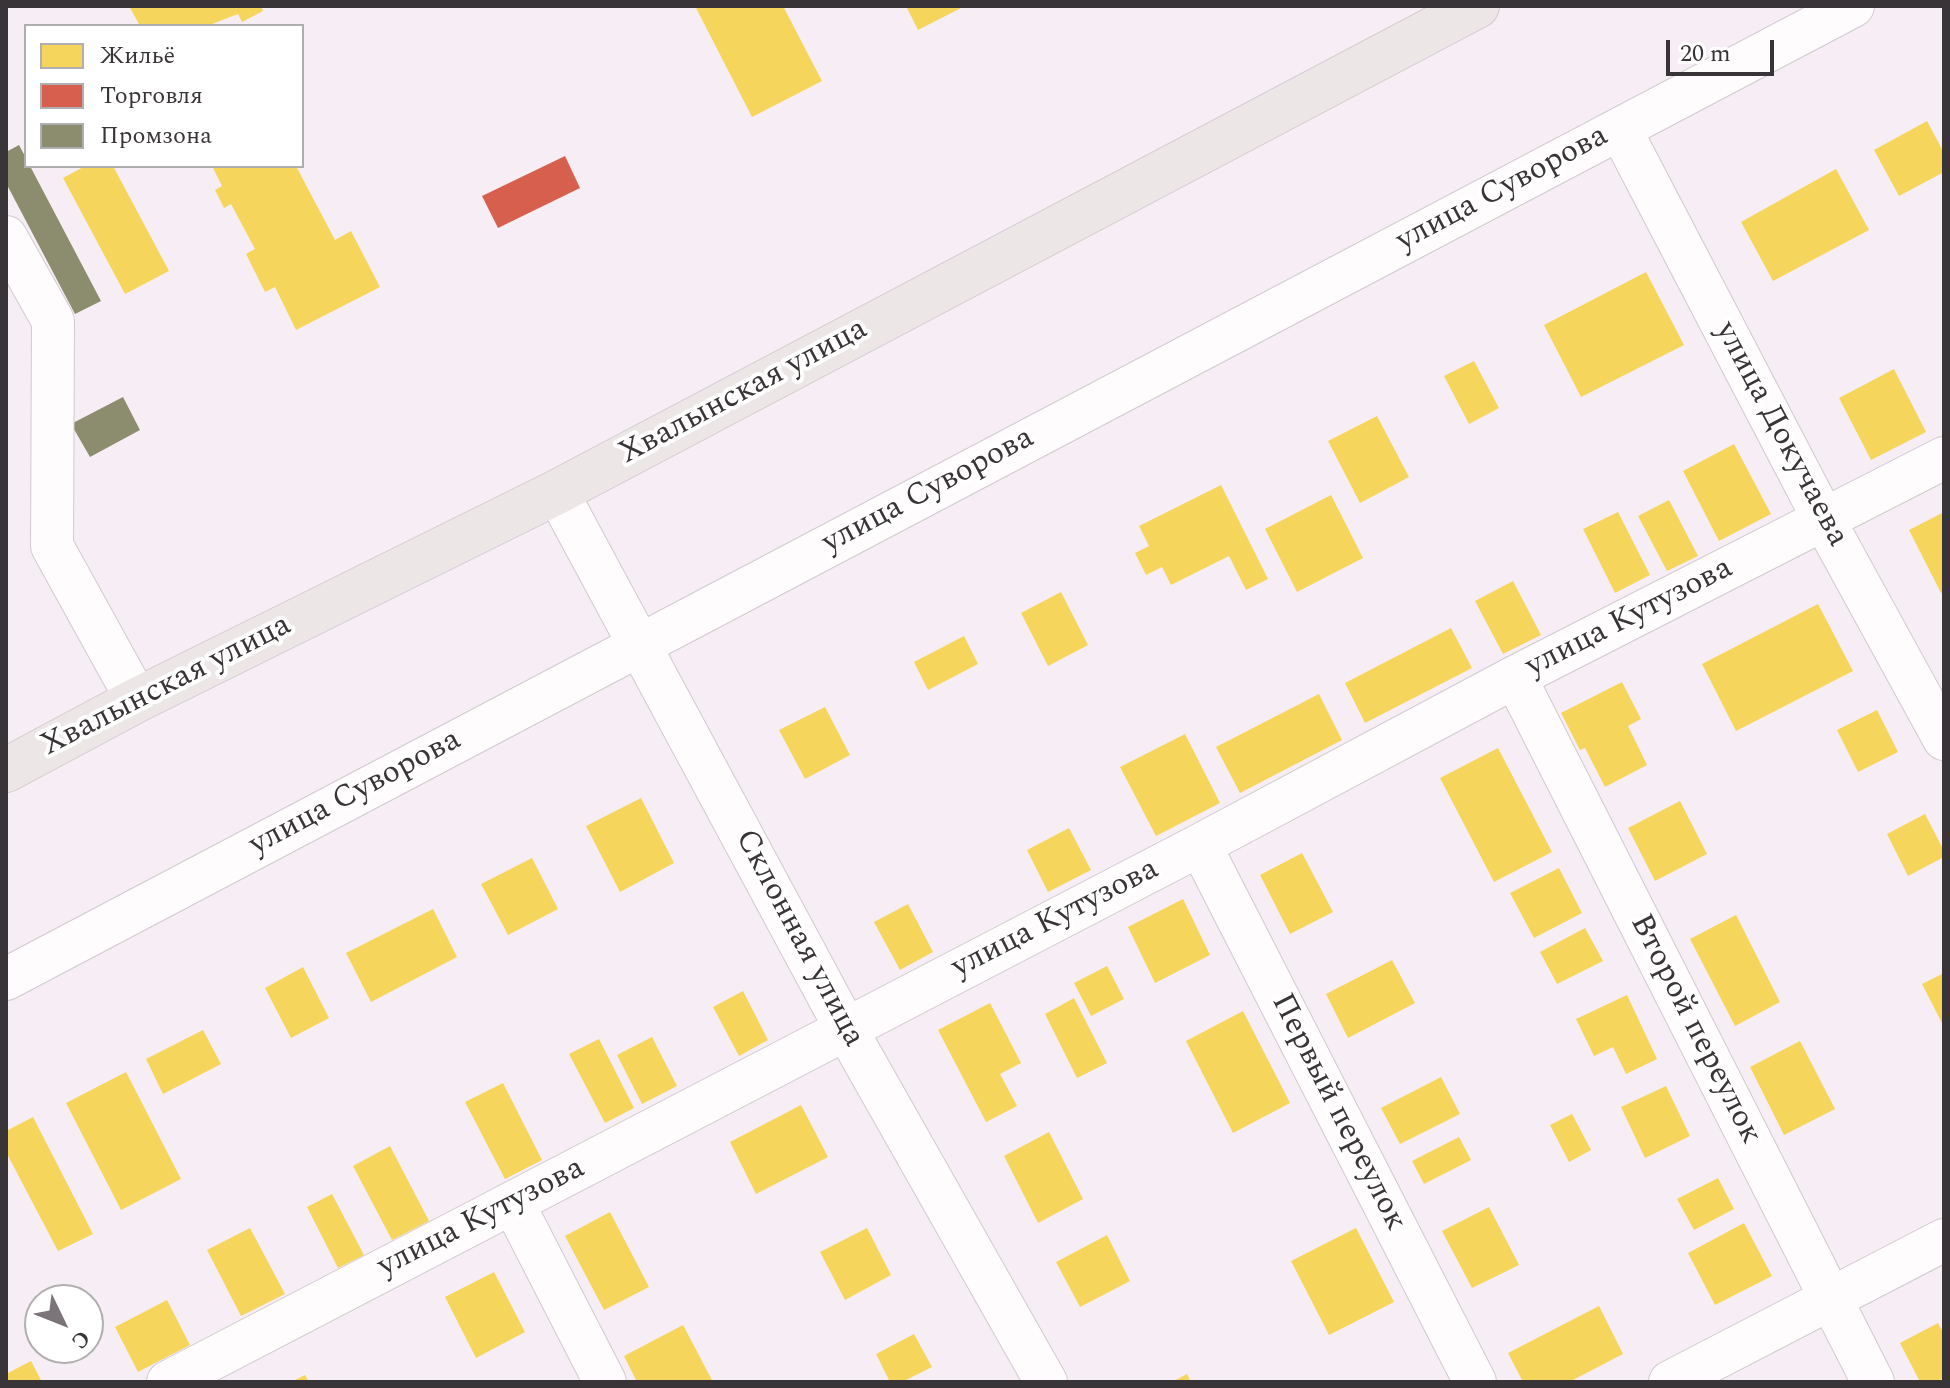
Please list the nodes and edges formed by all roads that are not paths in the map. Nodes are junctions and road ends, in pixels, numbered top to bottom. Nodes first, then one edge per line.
1 (1477, 6) edge
2 (1853, 6) edge
3 (1620, 129) junction
4 (6, 237) edge
5 (1944, 458) edge
6 (557, 492) junction
7 (1824, 520) junction
8 (639, 645) junction
9 (1515, 677) junction
10 (137, 700) junction
11 (1944, 739) edge
12 (6, 770) edge
13 (1200, 845) junction
14 (6, 979) edge
15 (846, 1029) junction
16 (513, 1203) junction
17 (1944, 1240) edge
18 (1830, 1299) junction
19 (192, 1377) edge
20 (605, 1382) edge
21 (1046, 1382) edge
22 (1475, 1382) edge
23 (1670, 1382) edge
24 (1873, 1382) edge

1 - 6 main road, Хвалынская улица
2 - 3 street, улица Суворова
3 - 7 street, улица Докучаева
3 - 8 street, улица Суворова
4 - 10 street
5 - 7 street, улица Кутузова
6 - 8 street, Склонная улица
6 - 10 main road, Хвалынская улица
7 - 9 street, улица Кутузова
7 - 11 street, улица Докучаева
8 - 14 street, улица Суворова
8 - 15 street, Склонная улица
9 - 13 street, улица Кутузова
9 - 18 street, Второй переулок
10 - 12 main road, Хвалынская улица
13 - 15 street, улица Кутузова
13 - 22 street, Первый переулок
15 - 16 street, улица Кутузова
15 - 21 street, Склонная улица
16 - 19 street, улица Кутузова
16 - 20 street
17 - 18 street
18 - 23 street
18 - 24 street, Второй переулок

